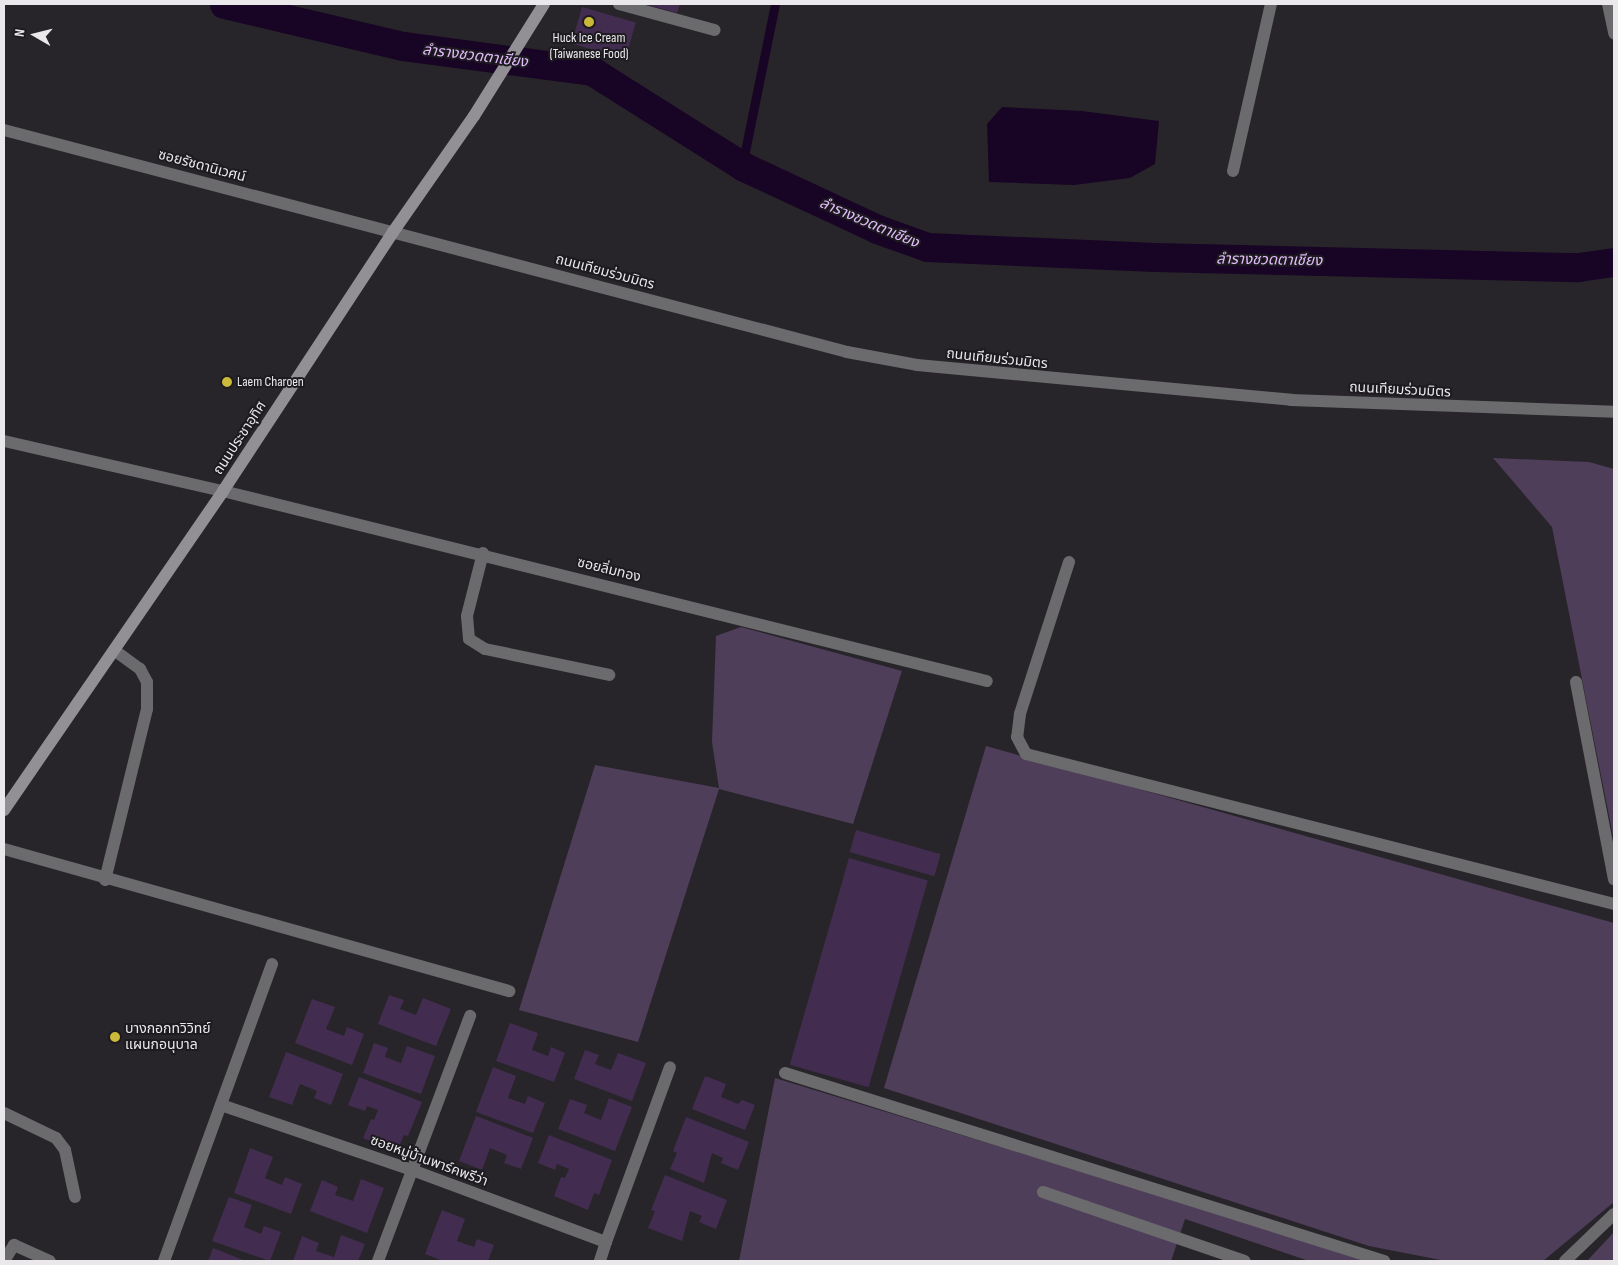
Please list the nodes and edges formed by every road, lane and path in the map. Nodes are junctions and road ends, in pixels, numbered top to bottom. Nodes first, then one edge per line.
1 (544, 4) edge
2 (619, 4) edge
3 (1271, 4) edge
4 (1608, 4) edge
5 (715, 30) dead end
6 (1614, 33) edge
7 (4, 130) edge
8 (1233, 171) dead end
9 (393, 232) junction
10 (1614, 412) edge
11 (4, 441) edge
12 (223, 491) junction
13 (483, 553) junction
14 (1069, 562) dead end
15 (114, 650) junction
16 (609, 675) dead end
17 (988, 681) dead end
18 (1576, 682) dead end
19 (4, 810) edge
20 (4, 849) edge
21 (1614, 879) edge
22 (105, 880) junction
23 (1614, 904) edge
24 (272, 964) dead end
25 (509, 991) dead end
26 (470, 1016) dead end
27 (670, 1067) dead end
28 (785, 1073) dead end
29 (221, 1105) junction
30 (4, 1113) edge
31 (412, 1170) junction
32 (1043, 1192) dead end
33 (75, 1197) dead end
34 (1614, 1214) edge
35 (606, 1242) junction
36 (4, 1261) edge
37 (50, 1261) edge
38 (164, 1261) edge
39 (378, 1261) edge
40 (600, 1261) edge
41 (1245, 1261) edge
42 (1384, 1261) edge
43 (1565, 1261) edge

1 - 9 main road, ถนนประชาอุทิศ
2 - 5 street
3 - 8 street
4 - 6 street
7 - 9 street, ซอยรัชดานิเวศน์
9 - 10 street, ถนนเทียมร่วมมิตร
9 - 12 main road, ถนนประชาอุทิศ
11 - 12 street, ซอยลิ่มทอง
12 - 13 street, ซอยลิ่มทอง
12 - 15 main road, ถนนประชาอุทิศ
13 - 16 street
13 - 17 street, ซอยลิ่มทอง
14 - 23 street
15 - 19 main road, ถนนประชาอุทิศ
15 - 22 street
18 - 21 street
20 - 22 street
22 - 25 street
24 - 29 street
26 - 31 street
27 - 35 street
28 - 42 street
29 - 31 street, ซอยหมู่บ้านพาร์คพรีว่า
29 - 38 street
30 - 33 street
31 - 35 street, ซอยหมู่บ้านพาร์คพรีว่า
31 - 39 street
32 - 41 street
34 - 43 street
35 - 40 street
36 - 37 street

